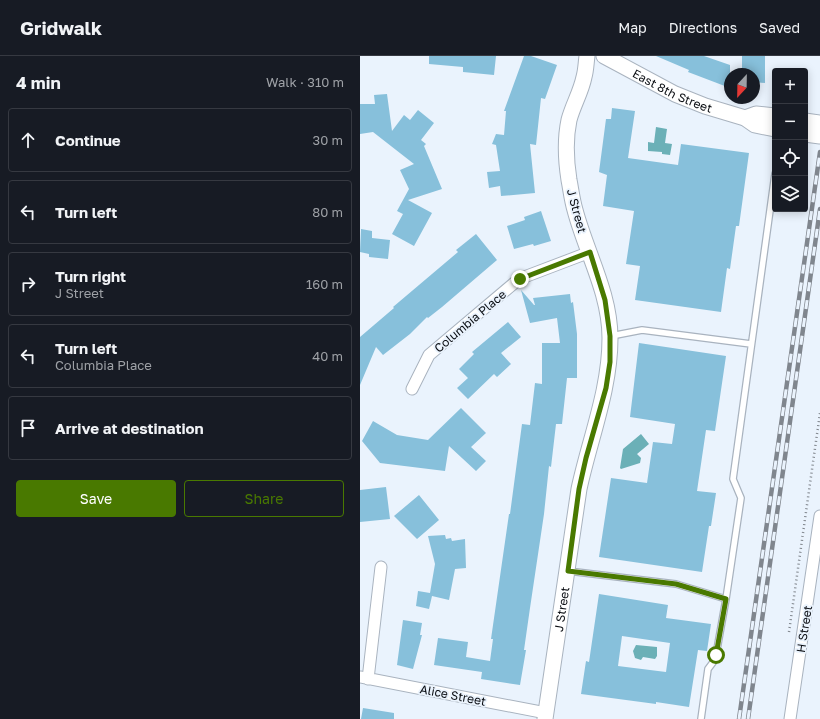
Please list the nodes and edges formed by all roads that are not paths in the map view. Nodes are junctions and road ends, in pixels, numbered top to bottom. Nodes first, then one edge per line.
1 (587, 56) edge
2 (604, 56) edge
3 (772, 116) edge
4 (745, 118) junction
5 (808, 121) edge
6 (820, 123) edge
7 (772, 128) edge
8 (808, 134) edge
9 (820, 136) edge
10 (775, 176) edge
11 (590, 252) junction
12 (610, 336) junction
13 (751, 344) junction
14 (412, 389) dead end
15 (820, 516) edge
16 (381, 567) dead end
17 (568, 571) junction
18 (816, 581) edge
19 (726, 599) junction
20 (364, 678) edge
21 (546, 716) edge
22 (701, 719) edge
23 (790, 719) edge

1 - 11 street, J Street
2 - 4 street, East 8th Street
3 - 4 street, East 8th Street
4 - 7 street, East 8th Street
5 - 6 street
8 - 9 street
10 - 13 lane
11 - 12 street, J Street
11 - 14 street, Columbia Place
12 - 13 lane
12 - 17 street, J Street
13 - 19 lane
15 - 18 street, H Street
16 - 20 street
17 - 19 lane
17 - 21 street, J Street
18 - 23 street, H Street
19 - 22 lane
20 - 21 street, Alice Street

